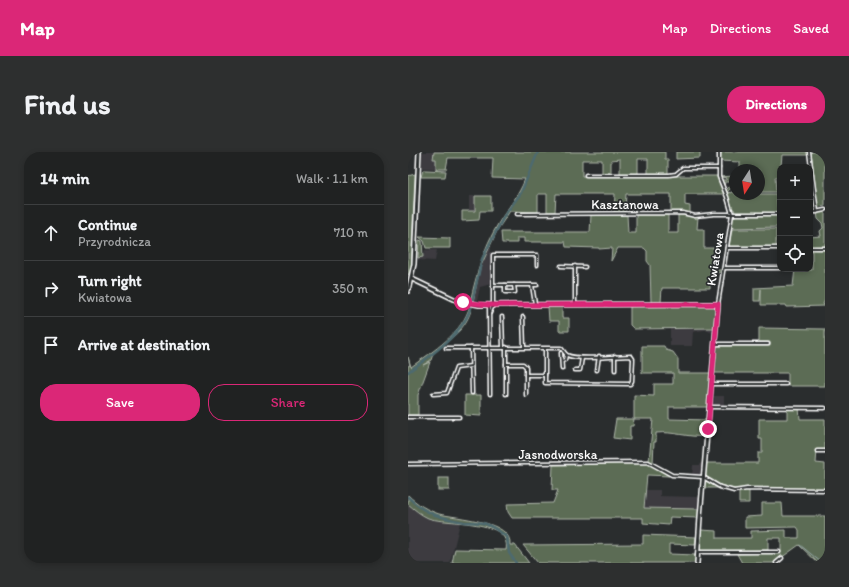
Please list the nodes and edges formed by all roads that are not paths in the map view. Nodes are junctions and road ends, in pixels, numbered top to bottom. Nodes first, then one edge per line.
1 (419, 152) edge
2 (719, 152) edge
3 (809, 152) edge
4 (719, 168) junction
5 (586, 175) dead end
6 (825, 210) edge
7 (817, 212) junction
8 (813, 213) edge
9 (517, 214) dead end
10 (732, 214) junction
11 (777, 214) edge
12 (727, 248) junction
13 (777, 248) edge
14 (813, 248) edge
15 (825, 248) edge
16 (537, 265) dead end
17 (561, 266) dead end
18 (575, 266) junction
19 (585, 266) dead end
20 (724, 268) junction
21 (777, 268) edge
22 (410, 278) edge
23 (532, 284) junction
24 (537, 284) dead end
25 (493, 285) junction
26 (505, 285) junction
27 (514, 285) junction
28 (408, 292) edge
29 (535, 304) junction
30 (575, 304) junction
31 (718, 304) junction
32 (492, 305) junction
33 (502, 317) dead end
34 (523, 317) dead end
35 (715, 344) junction
36 (768, 344) dead end
37 (524, 347) junction
38 (446, 348) dead end
39 (471, 348) junction
40 (489, 348) junction
41 (502, 348) junction
42 (506, 348) junction
43 (545, 348) junction
44 (561, 352) dead end
45 (566, 355) junction
46 (599, 356) junction
47 (616, 356) junction
48 (582, 358) junction
49 (561, 361) junction
50 (506, 364) junction
51 (471, 366) junction
52 (562, 369) dead end
53 (575, 370) dead end
54 (597, 370) dead end
55 (615, 370) dead end
56 (526, 375) junction
57 (545, 375) junction
58 (712, 384) junction
59 (786, 384) dead end
60 (472, 393) dead end
61 (433, 394) dead end
62 (490, 394) dead end
63 (506, 394) dead end
64 (526, 395) dead end
65 (710, 407) junction
66 (825, 408) edge
67 (459, 417) dead end
68 (408, 418) edge
69 (817, 451) dead end
70 (825, 451) edge
71 (408, 464) edge
72 (703, 478) junction
73 (825, 490) edge
74 (698, 552) junction
75 (779, 552) dead end
76 (782, 558) dead end
77 (697, 563) edge
78 (776, 563) edge

1 - 22 street
2 - 4 street, Kwiatowa
3 - 7 street
4 - 5 street
4 - 10 street, Kwiatowa
6 - 7 street
7 - 8 street
9 - 10 street, Kasztanowa
10 - 11 street, Kasztanowa
10 - 12 street, Kwiatowa
12 - 13 street
12 - 20 street, Kwiatowa
14 - 15 street
16 - 25 street
17 - 18 street
18 - 19 street
18 - 30 street
20 - 21 street
20 - 31 street, Kwiatowa
22 - 28 street
22 - 32 street
23 - 24 street
23 - 27 street
23 - 29 street
25 - 26 street
25 - 32 street
26 - 27 street
26 - 27 street
29 - 30 street
29 - 32 street
30 - 31 street
31 - 35 street, Kwiatowa
32 - 40 street
33 - 41 street
34 - 37 street
35 - 36 street
35 - 58 street, Kwiatowa
37 - 42 street
37 - 43 street
38 - 39 street
39 - 40 street
39 - 51 street
40 - 41 street
40 - 62 street
41 - 42 street
42 - 50 street
43 - 45 street
43 - 57 street
44 - 49 street
45 - 48 street
45 - 49 street
46 - 47 street
46 - 48 street
46 - 54 street
47 - 55 street
47 - 57 street
48 - 53 street
49 - 52 street
50 - 56 street
50 - 63 street
51 - 60 street
51 - 61 street
56 - 57 street
56 - 64 street
58 - 59 street
58 - 65 street, Kwiatowa
65 - 66 street
65 - 72 street, Kwiatowa
67 - 68 street
69 - 70 street
71 - 72 street, Jasnodworska
72 - 73 street
72 - 74 street, Kwiatowa
74 - 75 street
74 - 77 street, Kwiatowa
76 - 78 street

